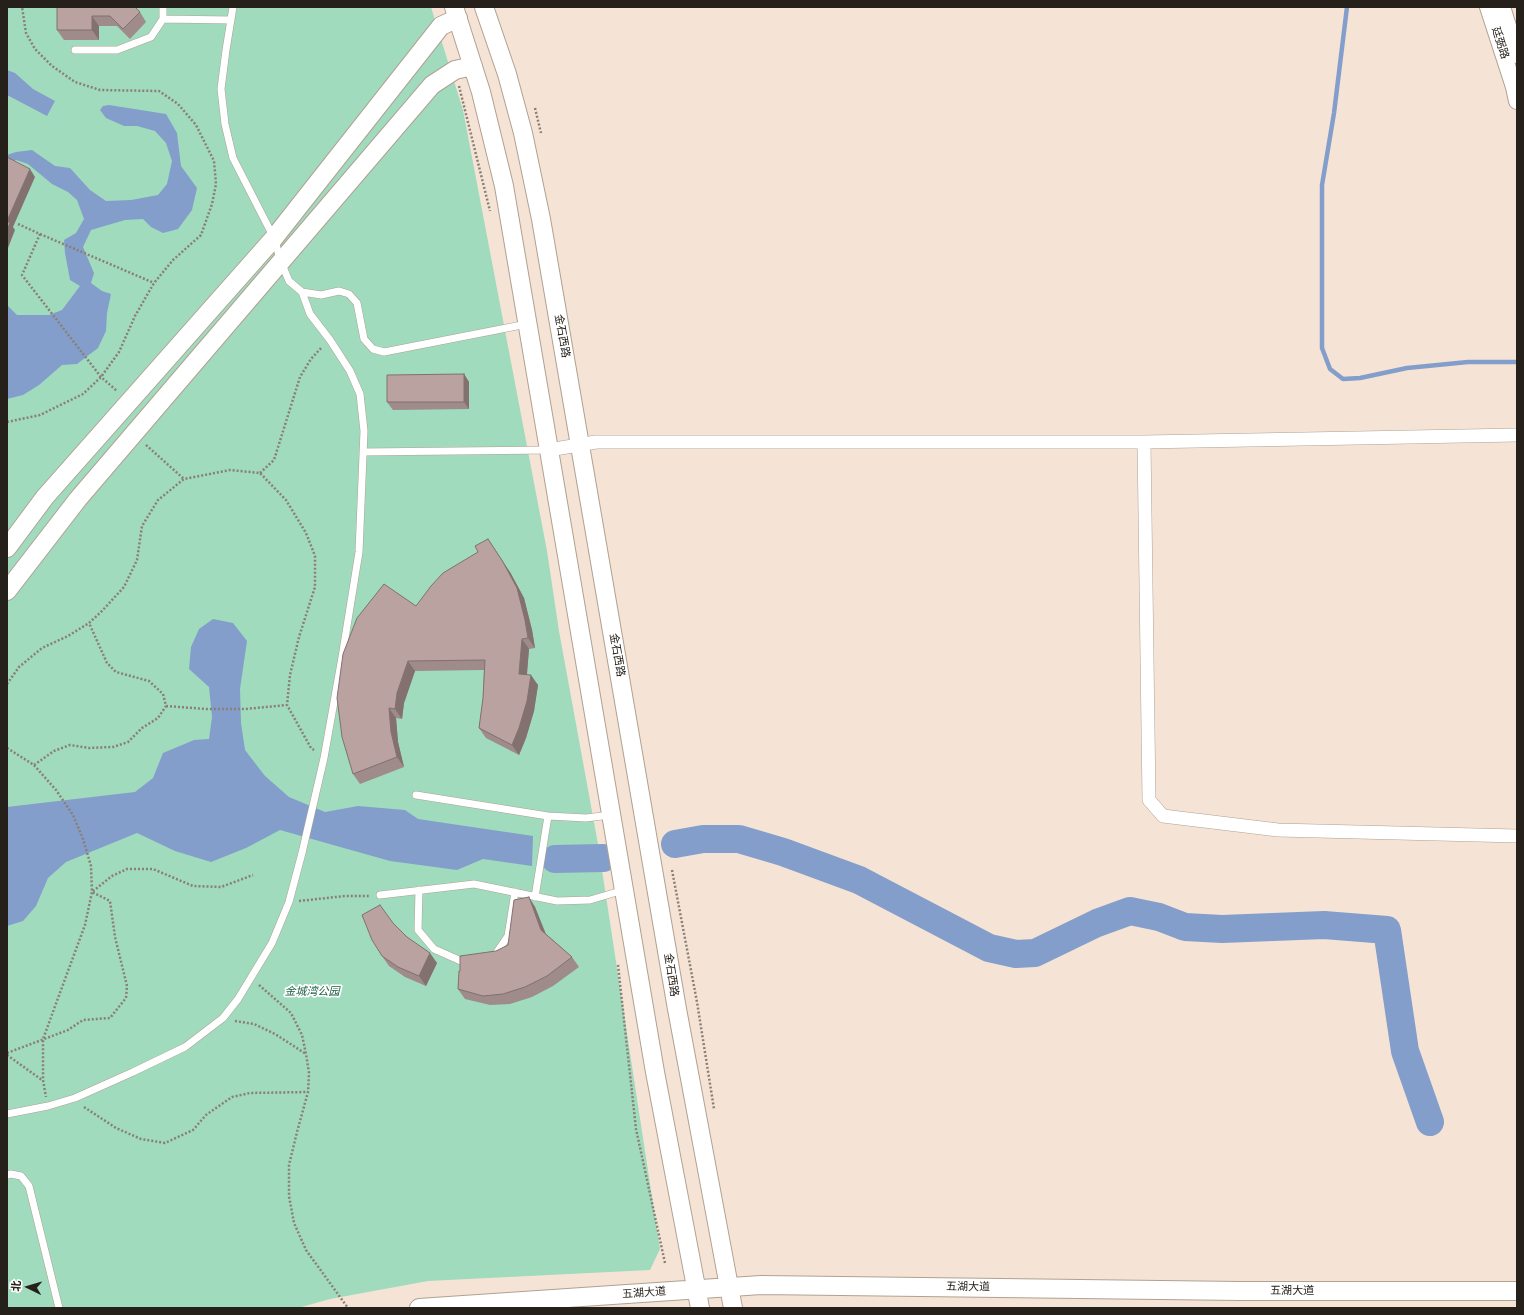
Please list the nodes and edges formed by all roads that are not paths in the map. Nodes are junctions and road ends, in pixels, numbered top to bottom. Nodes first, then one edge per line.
1 (162, 7) edge
2 (233, 7) edge
3 (484, 7) edge
4 (1488, 7) edge
5 (1502, 7) edge
6 (456, 12) edge
7 (162, 19) junction
8 (231, 20) junction
9 (75, 50) dead end
10 (1517, 55) edge
11 (473, 66) junction
12 (1517, 101) edge
13 (274, 238) junction
14 (281, 262) junction
15 (302, 292) junction
16 (527, 324) junction
17 (1517, 435) edge
18 (1144, 442) junction
19 (581, 445) junction
20 (549, 450) junction
21 (363, 452) junction
22 (7, 548) edge
23 (7, 591) edge
24 (416, 795) dead end
25 (610, 815) junction
26 (548, 816) junction
27 (1517, 836) edge
28 (419, 890) junction
29 (624, 890) junction
30 (515, 892) junction
31 (380, 895) road end
32 (535, 897) junction
33 (7, 1114) edge
34 (7, 1175) edge
35 (728, 1287) junction
36 (697, 1290) junction
37 (1517, 1291) edge
38 (59, 1308) edge
39 (419, 1308) edge
40 (700, 1308) edge
41 (733, 1308) edge

1 - 7 lane
2 - 8 lane
3 - 19 main road, 金石西路
4 - 12 street, 廷弼路
5 - 10 street, 廷弼路
6 - 11 main road
6 - 13 main road
7 - 8 lane
7 - 9 lane
8 - 13 lane
11 - 14 main road
11 - 16 main road
13 - 14 lane
13 - 22 main road
14 - 15 lane
14 - 23 main road
15 - 16 lane
15 - 21 lane
16 - 20 main road
17 - 18 street
18 - 19 street
18 - 27 street
19 - 20 street
19 - 35 main road, 金石西路
20 - 21 lane
20 - 25 main road
21 - 33 lane
24 - 26 lane
25 - 26 lane
25 - 29 main road
26 - 32 lane
28 - 30 lane
28 - 30 lane
28 - 31 lane
29 - 32 lane
29 - 36 main road
30 - 32 lane
34 - 38 lane
35 - 36 main road, 五湖大道
35 - 37 main road, 五湖大道
35 - 41 main road, 金石西路
36 - 39 main road, 五湖大道
36 - 40 main road

